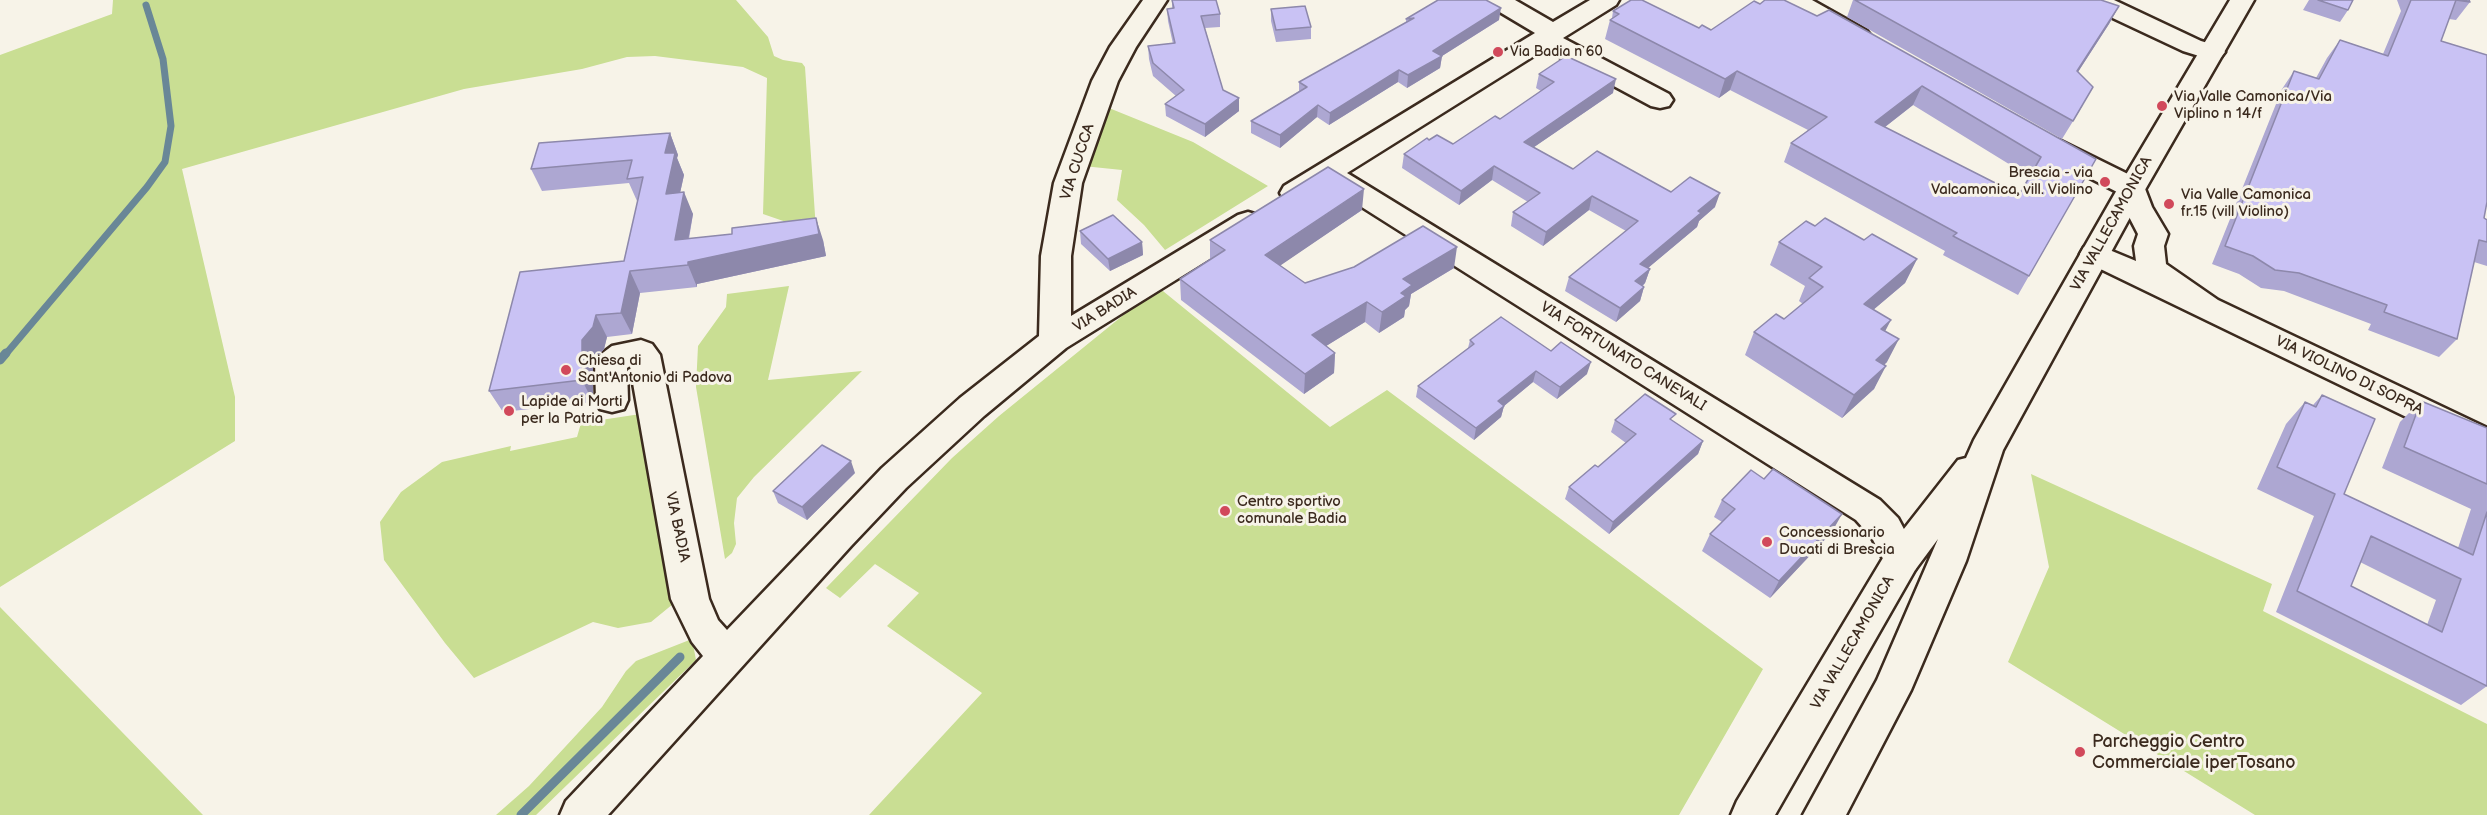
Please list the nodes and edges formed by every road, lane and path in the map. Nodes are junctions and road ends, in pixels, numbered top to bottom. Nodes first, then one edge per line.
1 (1155, 0) edge
2 (1497, 0) edge
3 (1607, 0) edge
4 (1794, 0) edge
5 (2094, 0) edge
6 (2242, 0) edge
7 (1548, 35) junction
8 (1877, 47) edge
9 (2212, 52) junction
10 (1660, 100) dead end
11 (2032, 136) edge
12 (1327, 173) junction
13 (2132, 188) junction
14 (2095, 254) junction
15 (2210, 310) junction
16 (1055, 340) junction
17 (612, 400) dead end
18 (2487, 443) edge
19 (1986, 450) junction
20 (1902, 559) junction
21 (727, 657) junction
22 (581, 815) edge
23 (1752, 815) edge
24 (1824, 815) edge

1 - 16 street, VIA CUCCA
2 - 7 street
3 - 7 street, VIA BADIA
4 - 8 street
5 - 9 street
6 - 9 street, VIA VALLECAMONICA
7 - 10 street
7 - 12 street, VIA BADIA
9 - 13 street, VIA VALLECAMONICA
11 - 13 street
12 - 16 street, VIA BADIA
12 - 20 street, VIA FORTUNATO CANEVALI
13 - 14 street, VIA VALLECAMONICA
13 - 15 street, VIA VIOLINO DI SOPRA
14 - 15 street, VIA VIOLINO DI SOPRA
14 - 19 street, VIA VALLECAMONICA
15 - 18 street, VIA VIOLINO DI SOPRA
16 - 21 street, VIA BADIA
17 - 21 street, VIA BADIA
19 - 20 street, VIA VALLECAMONICA
19 - 24 street, VIA VALLECAMONICA
20 - 23 street, VIA VALLECAMONICA
21 - 22 street, VIA BADIA

